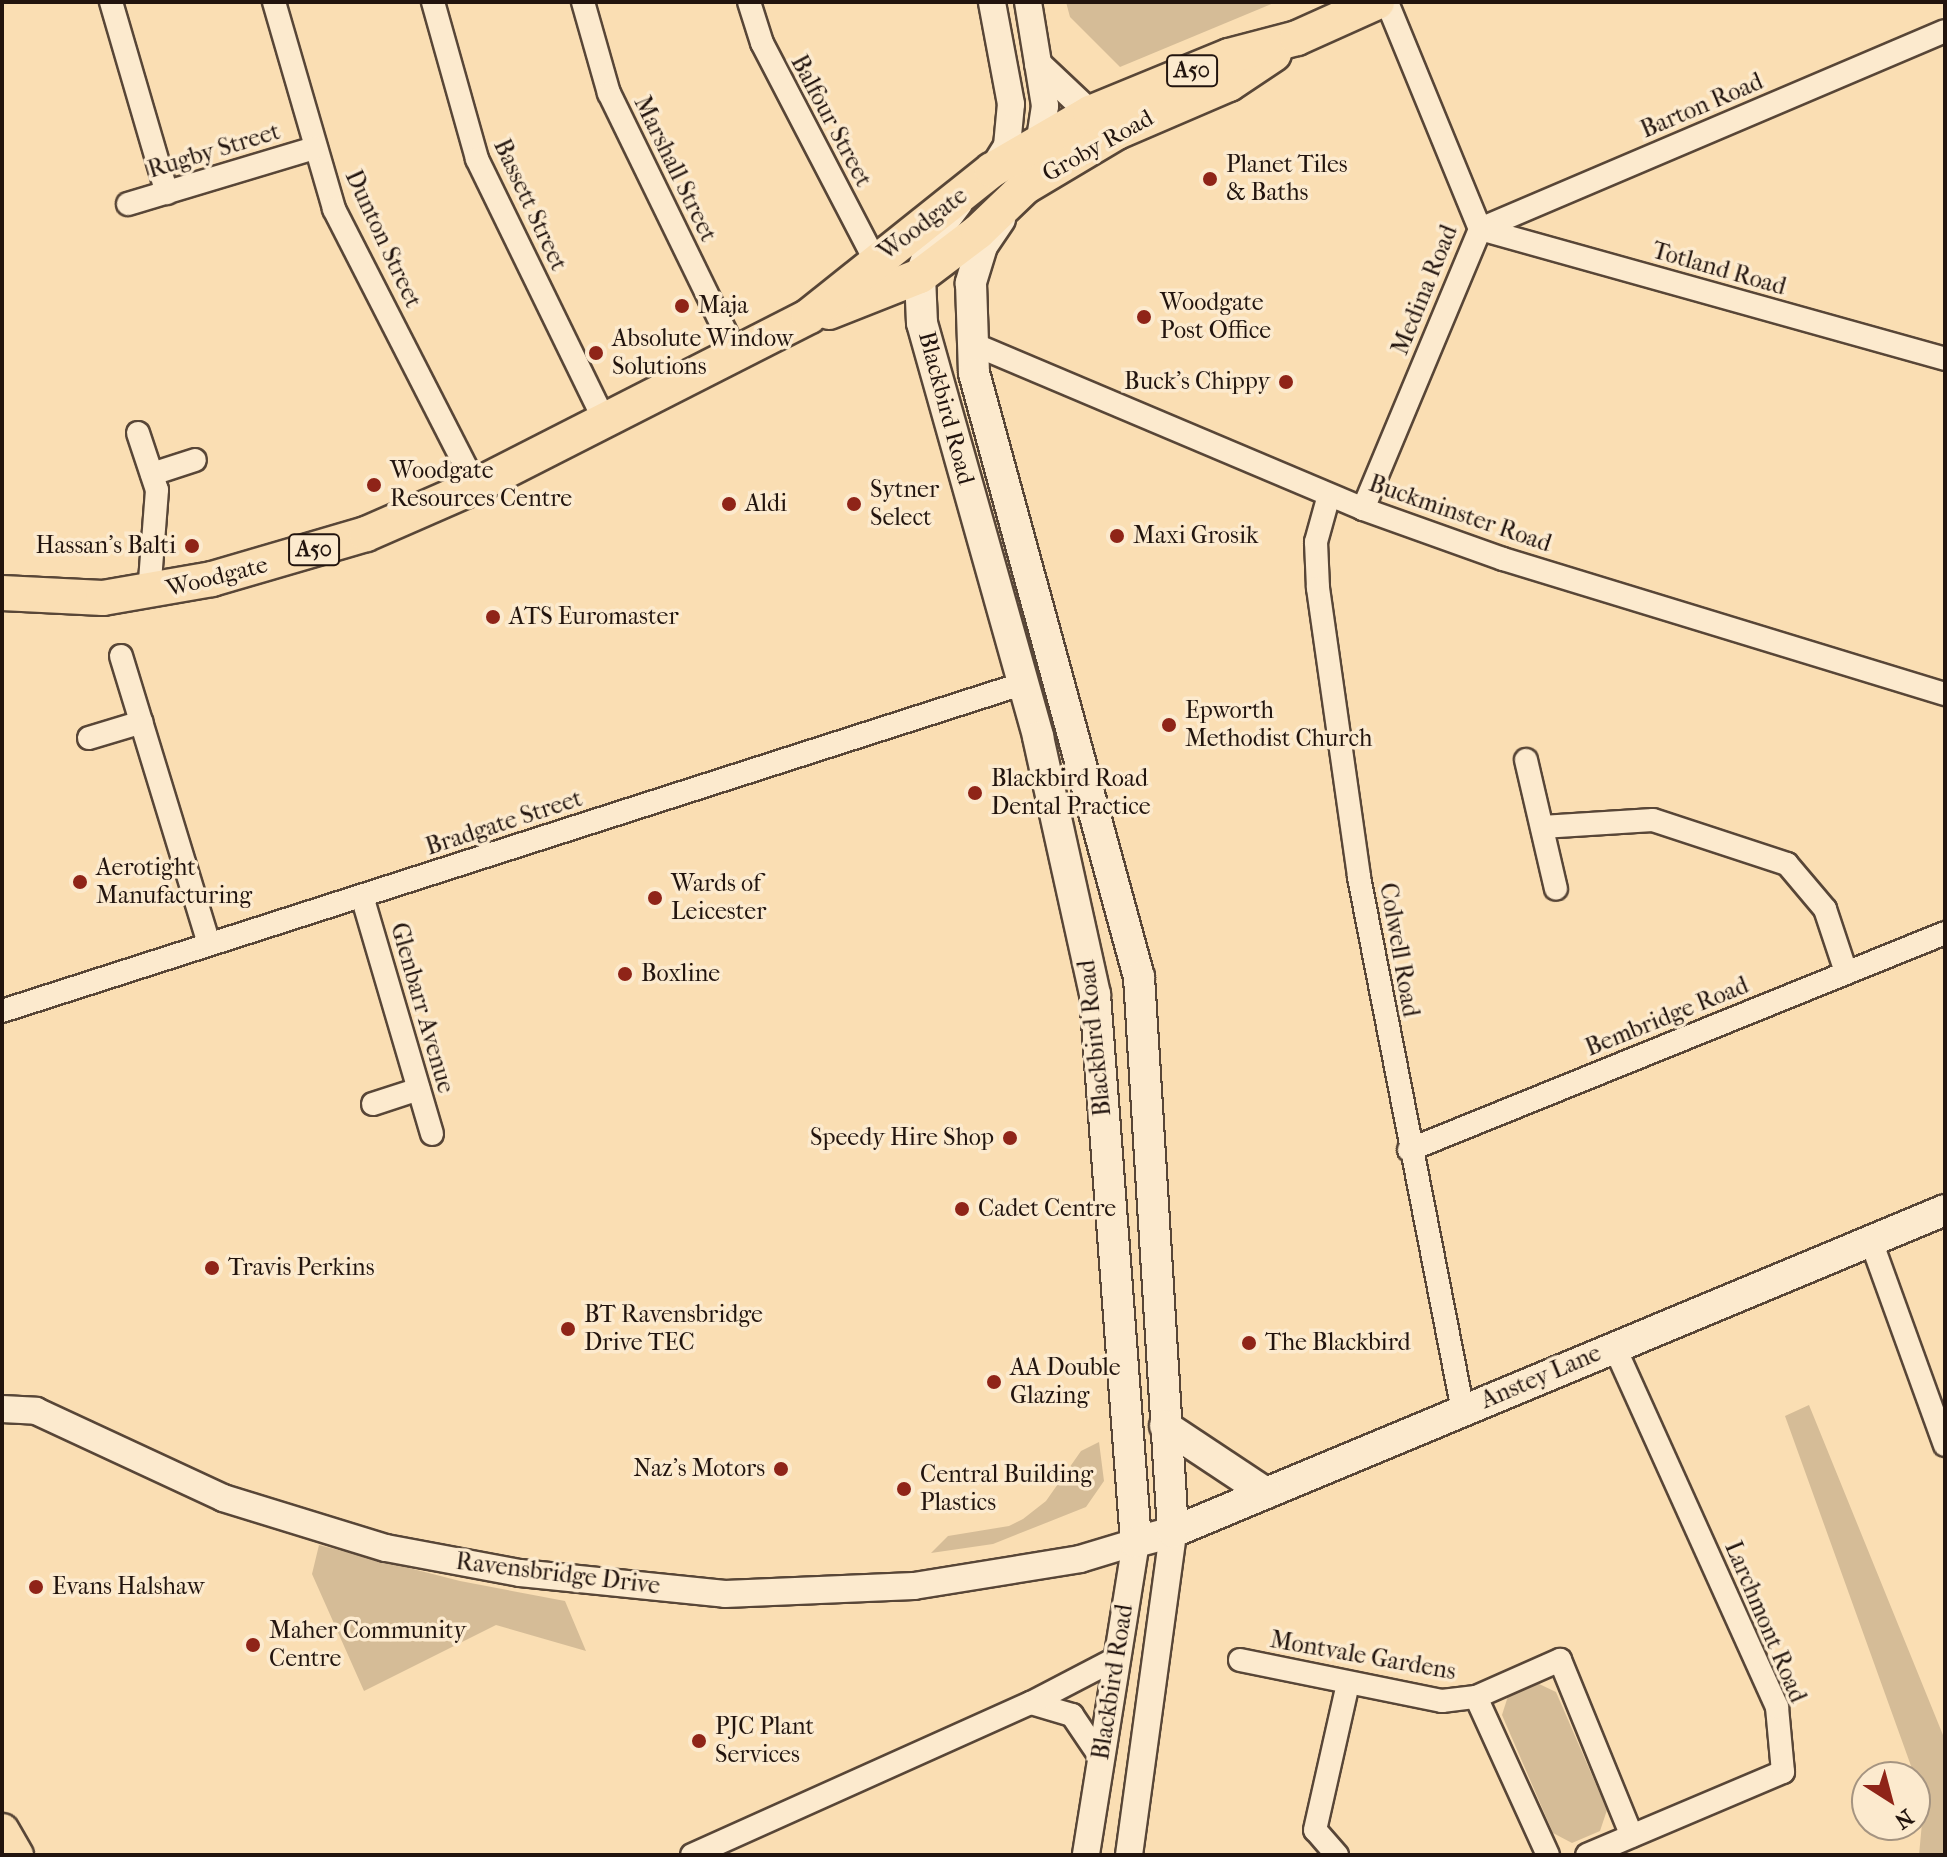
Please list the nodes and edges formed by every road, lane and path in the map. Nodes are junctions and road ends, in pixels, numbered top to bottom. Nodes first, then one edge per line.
1 (111, 2) edge
2 (274, 2) edge
3 (433, 2) edge
4 (583, 2) edge
5 (749, 2) edge
6 (992, 2) edge
7 (1028, 2) edge
8 (1377, 2) edge
9 (1387, 2) edge
10 (1945, 31) edge
11 (1038, 64) junction
12 (1011, 104) junction
13 (1092, 129) junction
14 (1043, 140) junction
15 (315, 148) junction
16 (992, 170) junction
17 (167, 193) junction
18 (1016, 197) junction
19 (960, 199) junction
20 (128, 204) dead end
21 (1480, 229) junction
22 (875, 260) junction
23 (920, 276) junction
24 (809, 316) junction
25 (973, 344) junction
26 (736, 353) junction
27 (1945, 359) edge
28 (605, 421) junction
29 (138, 433) dead end
30 (195, 460) dead end
31 (152, 474) junction
32 (476, 486) junction
33 (1329, 495) junction
34 (1363, 509) junction
35 (2, 593) edge
36 (149, 593) junction
37 (121, 656) dead end
38 (1022, 684) junction
39 (1945, 694) edge
40 (142, 722) junction
41 (89, 738) dead end
42 (1526, 760) dead end
43 (1088, 786) junction
44 (1052, 799) junction
45 (1542, 827) junction
46 (1556, 889) dead end
47 (362, 896) junction
48 (1945, 933) edge
49 (209, 944) junction
50 (1846, 972) junction
51 (2, 1011) edge
52 (419, 1089) junction
53 (373, 1104) dead end
54 (432, 1134) dead end
55 (1409, 1150) junction
56 (1945, 1210) edge
57 (1870, 1238) junction
58 (1614, 1346) junction
59 (2, 1409) edge
60 (1463, 1411) junction
61 (1165, 1426) junction
62 (1945, 1445) edge
63 (1266, 1493) junction
64 (1173, 1532) junction
65 (1136, 1542) junction
66 (1117, 1658) junction
67 (1240, 1660) dead end
68 (1348, 1683) junction
69 (1476, 1697) junction
70 (1031, 1703) junction
71 (1101, 1758) junction
72 (2, 1831) edge
73 (1632, 1836) junction
74 (16, 1855) edge
75 (692, 1855) edge
76 (1086, 1855) edge
77 (1129, 1855) edge
78 (1337, 1855) edge
79 (1548, 1855) edge
80 (1587, 1855) edge

1 - 17 street
2 - 15 street, Dunton Street
3 - 28 street, Bassett Street
4 - 26 street, Marshall Street
5 - 22 street, Balfour Street
6 - 12 street
7 - 11 street
8 - 13 main road, Groby Road / A50
9 - 21 street, Medina Road
10 - 21 street, Barton Road
11 - 13 street
11 - 14 street
12 - 14 street
12 - 16 street
13 - 14 main road, Groby Road / A50
13 - 18 main road, Groby Road / A50
14 - 16 main road, Woodgate / A50
14 - 18 street
15 - 17 street, Rugby Street
15 - 32 street, Dunton Street
16 - 19 main road, Woodgate / A50
17 - 20 street, Rugby Street
18 - 23 main road, Woodgate / A50
18 - 25 main road, Blackbird Road
19 - 22 main road, Woodgate / A50
19 - 23 main road, Blackbird Road
21 - 27 street, Totland Road
21 - 34 street, Medina Road
22 - 24 main road, Woodgate / A50
23 - 24 main road, Woodgate / A50
23 - 38 main road, Blackbird Road
24 - 26 main road, Woodgate / A50
25 - 33 street, Buckminster Road
25 - 43 main road, Blackbird Road
26 - 28 main road, Woodgate / A50
28 - 32 main road, Woodgate / A50
29 - 31 street
30 - 31 street
31 - 36 street
32 - 36 main road, Woodgate / A50
33 - 34 street, Buckminster Road
33 - 55 street, Colwell Road
34 - 39 street, Buckminster Road
35 - 36 main road, Woodgate / A50
37 - 40 street
38 - 44 main road, Blackbird Road
38 - 47 street, Bradgate Street
40 - 41 street
40 - 49 street
42 - 45 street
43 - 44 street
43 - 61 main road, Blackbird Road
44 - 65 main road, Blackbird Road
45 - 46 street
45 - 50 street
47 - 49 street, Bradgate Street
47 - 52 street, Glenbarr Avenue
48 - 50 street, Bembridge Road
49 - 51 street, Bradgate Street
50 - 55 street, Bembridge Road
52 - 53 street
52 - 54 street, Glenbarr Avenue
55 - 60 street, Colwell Road
56 - 57 main road, Anstey Lane
57 - 58 main road, Anstey Lane
57 - 62 street
58 - 60 main road, Anstey Lane
58 - 73 street, Larchmont Road
59 - 65 street, Ravensbridge Drive
60 - 63 main road, Anstey Lane
61 - 63 main road
61 - 64 main road, Blackbird Road
63 - 64 main road, Anstey Lane
64 - 65 main road, Anstey Lane
64 - 77 street, Blackbird Road
65 - 66 street, Blackbird Road
66 - 70 street
66 - 71 street, Blackbird Road
67 - 68 street, Montvale Gardens
68 - 69 street, Montvale Gardens
68 - 78 street
69 - 73 street, Montvale Gardens
69 - 79 street, Montvale Gardens
70 - 71 street
70 - 75 street
71 - 76 street, Blackbird Road
72 - 74 main road
73 - 80 street, Larchmont Road

